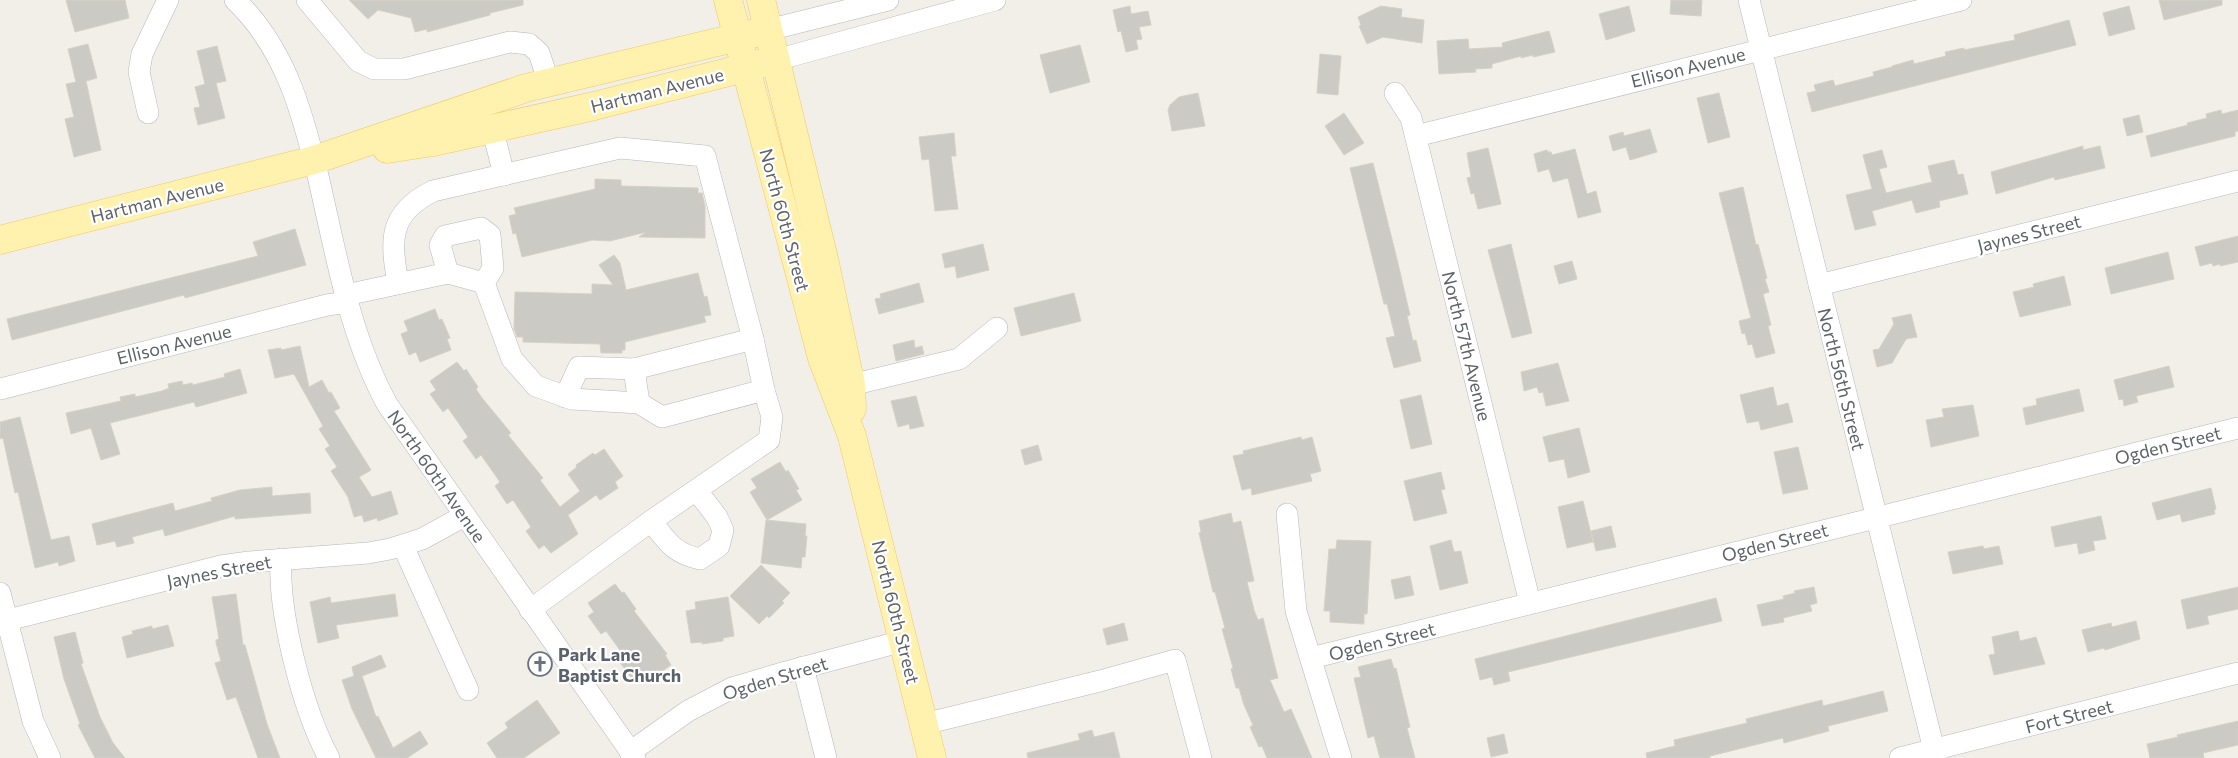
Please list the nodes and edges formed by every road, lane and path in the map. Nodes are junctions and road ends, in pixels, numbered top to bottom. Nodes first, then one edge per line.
1 (168, 0) edge
2 (235, 0) edge
3 (307, 0) edge
4 (728, 0) edge
5 (761, 0) edge
6 (888, 0) edge
7 (996, 0) edge
8 (1749, 0) edge
9 (1961, 0) edge
10 (768, 30) junction
11 (738, 38) junction
12 (1761, 49) junction
13 (776, 60) junction
14 (745, 67) junction
15 (549, 83) junction
16 (1395, 93) dead end
17 (148, 113) dead end
18 (492, 127) junction
19 (1416, 136) junction
20 (314, 160) junction
21 (504, 174) junction
22 (2238, 181) edge
23 (0, 240) edge
24 (448, 273) junction
25 (484, 282) junction
26 (398, 283) junction
27 (1819, 285) junction
28 (347, 298) junction
29 (997, 328) dead end
30 (753, 339) junction
31 (634, 369) junction
32 (851, 385) junction
33 (0, 389) edge
34 (764, 390) junction
35 (565, 397) junction
36 (639, 403) junction
37 (2238, 428) edge
38 (852, 436) junction
39 (698, 490) junction
40 (1288, 514) dead end
41 (464, 516) junction
42 (1876, 517) junction
43 (651, 522) junction
44 (403, 546) junction
45 (281, 559) junction
46 (0, 593) edge
47 (1530, 603) junction
48 (530, 610) junction
49 (3, 621) edge
50 (903, 641) junction
51 (1312, 658) junction
52 (803, 667) junction
53 (2238, 673) edge
54 (468, 690) dead end
55 (924, 724) junction
56 (1935, 754) edge
57 (632, 755) edge
58 (50, 758) edge
59 (329, 758) edge
60 (826, 758) edge
61 (932, 758) edge
62 (1201, 758) edge
63 (1341, 758) edge
64 (1900, 758) edge

1 - 17 street
2 - 20 street, North 60th Avenue
3 - 15 street
4 - 11 main road, North 60th Street
5 - 10 main road, North 60th Street
6 - 10 street, Hartman Avenue
7 - 13 street, Hartman Avenue
8 - 12 street, North 56th Street
9 - 12 street, Ellison Avenue
10 - 11 main road, Hartman Avenue
10 - 13 main road, North 60th Street
11 - 14 main road, North 60th Street
11 - 15 main road, Hartman Avenue
12 - 19 street, Ellison Avenue
12 - 27 street, North 56th Street
13 - 14 main road, Hartman Avenue
13 - 32 main road, North 60th Street
14 - 18 main road, Hartman Avenue
14 - 38 main road, North 60th Street
15 - 20 main road, Hartman Avenue
16 - 19 street, North 57th Avenue
18 - 20 main road, Hartman Avenue
18 - 21 street
19 - 47 street, North 57th Avenue
20 - 23 main road, Hartman Avenue
20 - 28 street, North 60th Avenue
21 - 26 street
21 - 30 street
22 - 27 street, Jaynes Street
24 - 25 street
24 - 25 street
24 - 26 street, Ellison Avenue
25 - 35 street
26 - 28 street, Ellison Avenue
27 - 42 street, North 56th Street
28 - 33 street, Ellison Avenue
28 - 41 street, North 60th Avenue
29 - 32 street
30 - 31 street
30 - 34 street
31 - 35 street
31 - 36 street
32 - 38 main road, North 60th Street
34 - 36 street
34 - 39 street
35 - 36 street
37 - 42 street, Ogden Street
38 - 50 main road, North 60th Street
39 - 43 street
39 - 43 street
40 - 51 street
41 - 44 street, Jaynes Street
41 - 48 street, North 60th Avenue
42 - 47 street, Ogden Street
42 - 56 street, North 56th Street
43 - 48 street
44 - 45 street, Jaynes Street
44 - 54 street
45 - 49 street, Jaynes Street
45 - 59 street
46 - 49 street
47 - 51 street, Ogden Street
48 - 57 street, North 60th Avenue
49 - 58 street
50 - 52 street, Ogden Street
50 - 55 main road, North 60th Street
51 - 63 street
52 - 57 street, Ogden Street
52 - 60 street
53 - 56 street, Fort Street
55 - 61 main road, North 60th Street
55 - 62 street
56 - 64 street, Fort Street

